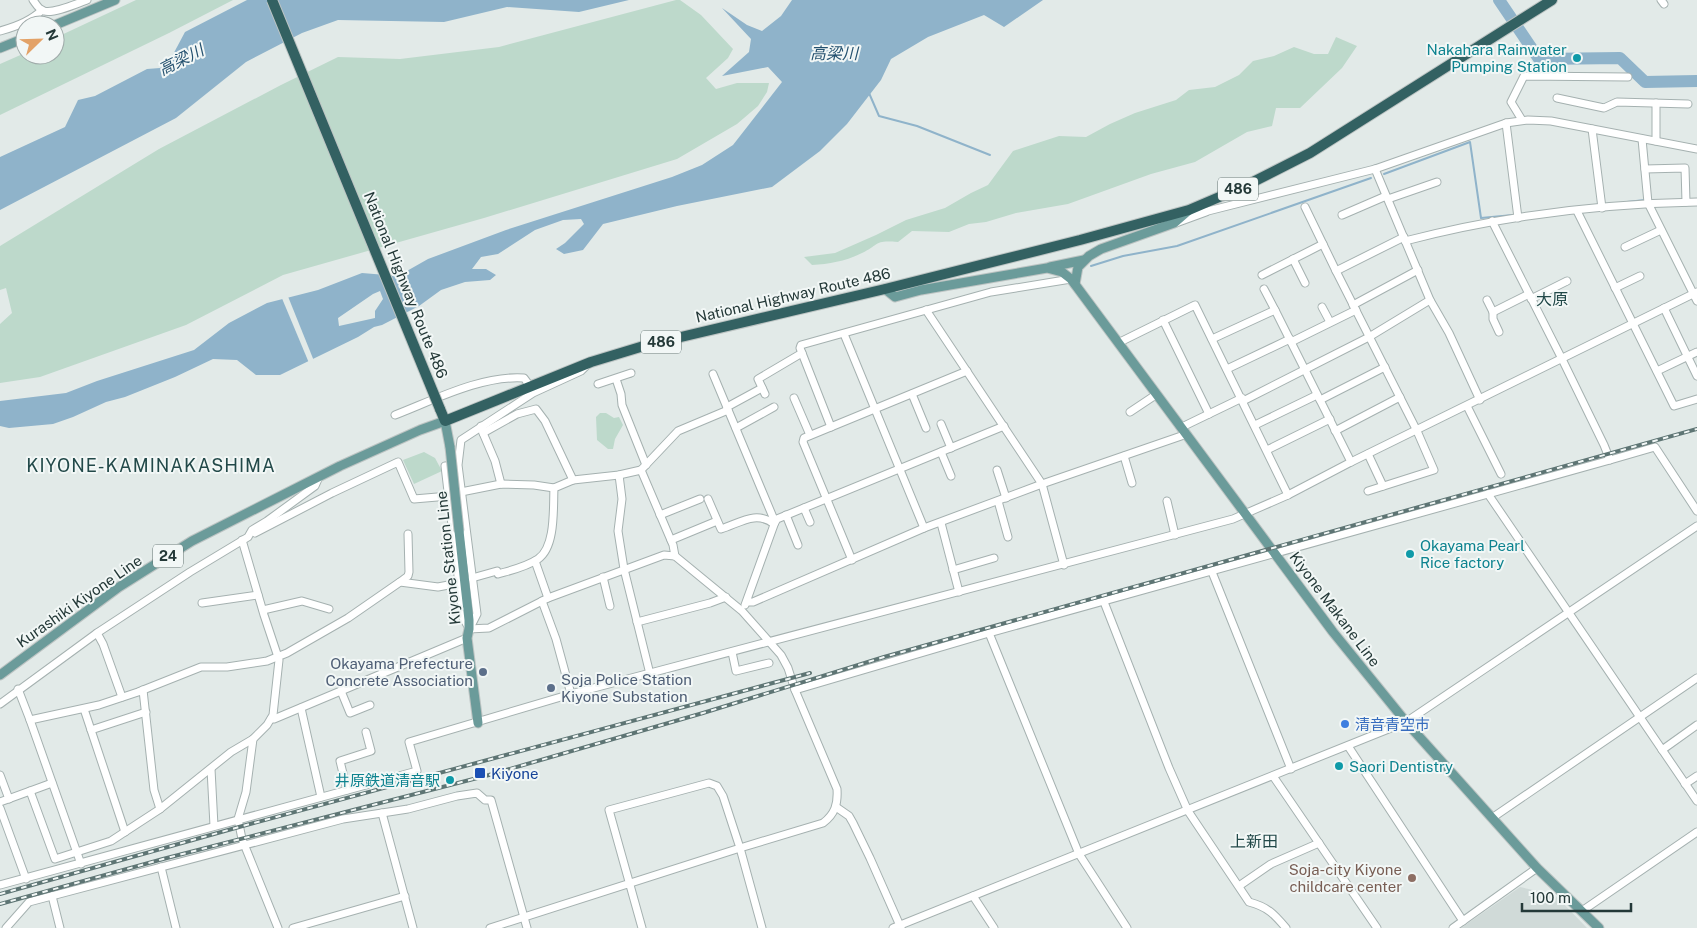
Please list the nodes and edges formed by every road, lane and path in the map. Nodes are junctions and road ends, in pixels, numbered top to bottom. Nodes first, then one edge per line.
1 (33, 0) edge
2 (68, 0) edge
3 (87, 0) edge
4 (115, 0) edge
5 (272, 0) edge
6 (1552, 0) edge
7 (63, 8) junction
8 (42, 10) junction
9 (65, 21) edge
10 (0, 31) edge
11 (15, 42) edge
12 (0, 48) edge
13 (1628, 77) dead end
14 (1557, 98) dead end
15 (1656, 103) junction
16 (1688, 104) dead end
17 (1522, 120) junction
18 (1506, 123) junction
19 (1592, 129) junction
20 (1642, 139) junction
21 (1656, 141) junction
22 (1697, 149) edge
23 (1375, 169) junction
24 (1645, 169) junction
25 (1437, 182) dead end
26 (1387, 198) junction
27 (1686, 200) junction
28 (1648, 201) junction
29 (1697, 202) edge
30 (1602, 206) junction
31 (1305, 207) dead end
32 (1189, 210) junction
33 (1577, 211) junction
34 (1208, 212) junction
35 (1342, 215) dead end
36 (1518, 215) junction
37 (1492, 221) junction
38 (1174, 223) junction
39 (1661, 230) junction
40 (1404, 239) junction
41 (1323, 244) junction
42 (1626, 247) dead end
43 (1293, 259) junction
44 (1084, 260) junction
45 (1047, 268) junction
46 (1418, 270) junction
47 (1336, 271) junction
48 (1262, 275) dead end
49 (1640, 276) dead end
50 (1567, 281) dead end
51 (1073, 282) junction
52 (1305, 283) dead end
53 (1614, 288) junction
54 (886, 289) junction
55 (1264, 289) dead end
56 (1696, 295) edge
57 (1530, 296) junction
58 (1430, 300) junction
59 (1488, 300) dead end
60 (1322, 306) dead end
61 (1354, 307) junction
62 (1664, 308) junction
63 (926, 310) junction
64 (1275, 310) junction
65 (1493, 312) junction
66 (1163, 320) junction
67 (1330, 322) junction
68 (1632, 324) junction
69 (1499, 332) dead end
70 (844, 334) junction
71 (1369, 337) junction
72 (1212, 339) junction
73 (1290, 340) junction
74 (1118, 343) junction
75 (1697, 352) edge
76 (802, 353) junction
77 (1687, 356) junction
78 (1562, 359) junction
79 (591, 362) junction
80 (1385, 367) junction
81 (1227, 369) junction
82 (1305, 370) junction
83 (967, 371) junction
84 (1657, 371) junction
85 (631, 373) dead end
86 (713, 374) dead end
87 (1697, 376) edge
88 (616, 379) junction
89 (598, 384) dead end
90 (530, 386) junction
91 (912, 394) junction
92 (1157, 394) junction
93 (1319, 397) junction
94 (1400, 397) junction
95 (794, 398) dead end
96 (1242, 399) junction
97 (1697, 399) edge
98 (1480, 400) junction
99 (1467, 406) junction
100 (774, 407) dead end
101 (727, 408) junction
102 (876, 409) junction
103 (1130, 412) dead end
104 (1209, 414) junction
105 (395, 415) dead end
106 (1330, 419) junction
107 (445, 421) junction
108 (941, 424) dead end
109 (1255, 425) junction
110 (1004, 426) junction
111 (831, 427) junction
112 (736, 428) junction
113 (926, 428) dead end
114 (482, 430) junction
115 (1184, 430) junction
116 (1335, 431) junction
117 (1417, 431) junction
118 (810, 436) junction
119 (951, 448) junction
120 (1267, 450) junction
121 (941, 452) junction
122 (1368, 454) junction
123 (1124, 456) junction
124 (1610, 460) junction
125 (1351, 462) junction
126 (458, 464) junction
127 (643, 467) junction
128 (900, 469) junction
129 (997, 470) dead end
130 (1501, 474) dead end
131 (619, 475) junction
132 (951, 476) dead end
133 (319, 477) junction
134 (573, 480) junction
135 (1132, 483) dead end
136 (500, 484) junction
137 (1042, 484) junction
138 (1383, 486) junction
139 (554, 488) junction
140 (1368, 491) dead end
141 (461, 492) junction
142 (1288, 494) junction
143 (1488, 494) junction
144 (449, 496) junction
145 (827, 498) junction
146 (1006, 498) junction
147 (700, 499) dead end
148 (708, 500) dead end
149 (998, 501) junction
150 (1166, 501) dead end
151 (804, 508) junction
152 (1697, 511) edge
153 (1246, 513) junction
154 (660, 515) junction
155 (786, 515) junction
156 (717, 521) junction
157 (810, 522) dead end
158 (775, 523) junction
159 (941, 523) junction
160 (1697, 526) edge
161 (924, 528) junction
162 (408, 534) dead end
163 (1175, 535) junction
164 (1008, 537) dead end
165 (245, 538) junction
166 (671, 540) junction
167 (798, 545) dead end
168 (1275, 553) junction
169 (675, 556) junction
170 (994, 558) dead end
171 (852, 560) junction
172 (535, 561) junction
173 (1064, 565) junction
174 (624, 569) junction
175 (953, 570) junction
176 (1212, 572) junction
177 (603, 577) junction
178 (472, 578) junction
179 (400, 582) junction
180 (459, 583) junction
181 (959, 592) junction
182 (258, 594) junction
183 (726, 597) junction
184 (545, 600) junction
185 (747, 602) junction
186 (1104, 602) junction
187 (202, 603) dead end
188 (610, 606) dead end
189 (329, 609) dead end
190 (263, 610) junction
191 (742, 611) junction
192 (1569, 614) junction
193 (637, 622) junction
194 (97, 633) junction
195 (468, 633) junction
196 (990, 633) junction
197 (771, 642) junction
198 (732, 652) junction
199 (279, 656) junction
200 (769, 663) dead end
201 (650, 674) junction
202 (0, 675) edge
203 (1697, 678) edge
204 (18, 689) junction
205 (143, 690) junction
206 (795, 690) junction
207 (341, 691) junction
208 (571, 694) junction
209 (122, 697) junction
210 (0, 704) edge
211 (370, 705) dead end
212 (301, 708) junction
213 (84, 709) junction
214 (146, 712) junction
215 (1640, 718) junction
216 (271, 719) junction
217 (30, 720) junction
218 (1406, 722) junction
219 (478, 723) junction
220 (1697, 725) edge
221 (91, 730) junction
222 (366, 732) dead end
223 (252, 739) junction
224 (1348, 746) junction
225 (1662, 750) junction
226 (211, 769) junction
227 (1291, 769) junction
228 (0, 775) edge
229 (1274, 776) junction
230 (1697, 776) edge
231 (52, 783) junction
232 (1685, 784) junction
233 (347, 790) junction
234 (30, 791) junction
235 (321, 797) junction
236 (9, 799) junction
237 (1697, 801) edge
238 (0, 802) edge
239 (836, 807) junction
240 (0, 808) edge
241 (160, 809) junction
242 (1188, 810) junction
243 (382, 813) junction
244 (1492, 818) junction
245 (238, 819) junction
246 (214, 826) junction
247 (125, 832) junction
248 (1697, 832) edge
249 (245, 844) junction
250 (1319, 844) junction
251 (740, 848) junction
252 (78, 852) junction
253 (1078, 854) junction
254 (81, 864) junction
255 (161, 867) junction
256 (1537, 868) junction
257 (26, 878) junction
258 (629, 883) junction
259 (0, 885) edge
260 (1238, 886) junction
261 (52, 896) junction
262 (405, 896) junction
263 (973, 896) junction
264 (1582, 911) junction
265 (524, 918) junction
266 (1463, 921) junction
267 (898, 927) edge
268 (6, 928) edge
269 (60, 928) edge
270 (176, 928) edge
271 (278, 928) edge
272 (293, 928) edge
273 (414, 928) edge
274 (490, 928) edge
275 (527, 928) edge
276 (642, 928) edge
277 (762, 928) edge
278 (994, 928) edge
279 (1128, 928) edge
280 (1286, 928) edge
281 (1377, 928) edge
282 (1453, 928) edge
283 (1598, 928) edge

1 - 8 street
2 - 7 street
3 - 7 street
4 - 9 main road
5 - 107 highway, National Highway Route 486, bridge
6 - 32 highway, National Highway Route 486 / 486
7 - 8 street
8 - 10 street
11 - 12 main road
13 - 17 street
14 - 15 street
15 - 16 street
15 - 21 street
17 - 18 street
17 - 19 street
18 - 23 street
18 - 36 street
19 - 20 street
19 - 30 street
20 - 21 street
20 - 24 street
21 - 22 street
23 - 26 street
23 - 34 street
24 - 27 street
24 - 28 street
25 - 26 street
26 - 35 street
26 - 40 street
27 - 28 street
27 - 29 street
28 - 30 street
28 - 39 street
30 - 33 street
31 - 41 street
32 - 34 street
32 - 38 main road
32 - 54 highway, National Highway Route 486 / 486
33 - 36 street
33 - 53 street
34 - 38 street
36 - 37 street
37 - 40 street
37 - 57 street
38 - 44 main road
39 - 42 street
39 - 56 street
40 - 46 street
40 - 47 street
41 - 43 street
41 - 47 street
43 - 48 street
43 - 52 street
44 - 45 main road
44 - 51 main road
45 - 51 main road, Kiyone Makane Line
45 - 54 main road
46 - 58 street
46 - 61 street
47 - 61 street
49 - 53 street
50 - 57 street
51 - 63 street
51 - 74 main road, Kiyone Makane Line
53 - 68 street
54 - 79 highway, National Highway Route 486 / 486
55 - 64 street
56 - 62 street
57 - 65 street
57 - 78 street
58 - 71 street
58 - 98 street
59 - 65 street
60 - 67 street
61 - 67 street
61 - 71 street
62 - 68 street
62 - 77 street
63 - 70 street
63 - 83 street
64 - 72 street
64 - 73 street
65 - 69 street
66 - 72 street
66 - 74 street
66 - 104 street
67 - 73 street
68 - 78 street
68 - 84 street
70 - 76 street
70 - 102 street
71 - 80 street
71 - 82 street
72 - 81 street
73 - 81 street
73 - 82 street
74 - 92 main road, Kiyone Makane Line
75 - 77 street
76 - 101 street
76 - 111 street
77 - 84 street
77 - 87 street
78 - 98 street
78 - 124 street
79 - 90 highway, National Highway Route 486 / 486
79 - 114 street
80 - 93 street
80 - 94 street
81 - 96 street
82 - 93 street
82 - 96 street
83 - 91 street
83 - 110 street
84 - 97 street
85 - 88 street
86 - 101 street
88 - 89 street
88 - 127 street
90 - 105 street
90 - 107 highway, National Highway Route 486 / 486
91 - 102 street
91 - 113 street
92 - 103 street
92 - 115 main road, Kiyone Makane Line
93 - 106 street
93 - 109 street
94 - 116 street
94 - 117 street
95 - 118 street
96 - 104 street
96 - 109 street
98 - 99 street
99 - 117 street
99 - 130 street
100 - 112 street
101 - 112 street
101 - 127 street
102 - 111 street
102 - 128 street
104 - 115 street
106 - 116 street
106 - 120 street
107 - 133 main road, Kurashiki Kiyone Line / 24
107 - 195 main road, Kiyone Station Line, bridge
108 - 119 street
109 - 120 street
110 - 119 street
110 - 137 street
111 - 118 street
112 - 158 street
114 - 126 street
114 - 134 street
114 - 136 street
115 - 123 street
115 - 153 main road, Kiyone Makane Line
116 - 125 street
117 - 122 street
117 - 138 street
118 - 145 street
119 - 121 street
120 - 142 street
121 - 128 street
121 - 132 street
122 - 125 street
122 - 138 street
123 - 135 street
123 - 137 street
124 - 143 street
124 - 152 street
125 - 142 street
126 - 141 street
126 - 144 street
127 - 131 street
127 - 154 street
128 - 145 street
128 - 161 street
129 - 146 street
131 - 134 street
131 - 174 street
133 - 165 street
133 - 202 main road, Kurashiki Kiyone Line / 24
134 - 139 street
136 - 139 street
136 - 141 street
137 - 146 street
137 - 173 street
138 - 140 street
139 - 172 street
141 - 178 street
142 - 153 street
143 - 168 street
143 - 192 street
144 - 165 street
144 - 180 street
145 - 151 street
145 - 171 street
146 - 149 street
147 - 154 street
148 - 156 street
149 - 159 street
149 - 164 street
150 - 163 street
151 - 155 street
151 - 157 street
153 - 163 street
153 - 168 main road, Kiyone Makane Line
154 - 166 street
155 - 158 street
155 - 167 street
156 - 158 street
156 - 166 street
158 - 185 street
159 - 161 street
159 - 175 street
160 - 192 street
161 - 171 street
162 - 179 street
163 - 173 street
165 - 182 street
165 - 194 street
166 - 169 street
168 - 176 street
168 - 218 main road, Kiyone Makane Line
169 - 174 street
169 - 183 street
170 - 175 street
171 - 185 street
172 - 178 street
172 - 184 street
173 - 181 street
174 - 177 street
174 - 193 street
175 - 181 street
176 - 186 street
176 - 227 street
177 - 184 street
177 - 188 street
178 - 195 street
179 - 180 street
179 - 199 street
180 - 195 street
181 - 197 street
182 - 187 street
182 - 190 street
183 - 191 street
183 - 193 street
184 - 195 street
184 - 208 street
185 - 191 street
186 - 196 street
186 - 242 street
189 - 190 street
190 - 199 street
191 - 197 street
192 - 215 street
192 - 218 street
193 - 201 street
194 - 204 street
194 - 209 street
195 - 207 street
195 - 219 main road, Kiyone Station Line
196 - 206 street
196 - 253 street
197 - 198 street
197 - 206 street
198 - 200 street
198 - 201 street
199 - 205 street
199 - 216 street
201 - 208 street
203 - 215 street
204 - 210 street
204 - 217 street
205 - 209 street
205 - 214 street
206 - 239 street
207 - 211 street
207 - 212 street
208 - 219 street
209 - 213 street
212 - 216 street
212 - 235 street
213 - 217 street
213 - 221 street
214 - 221 street
214 - 241 street
215 - 225 street
215 - 244 street
216 - 223 street
217 - 231 street
218 - 224 street
218 - 244 main road, Kiyone Makane Line
219 - 233 street
220 - 225 street
221 - 247 street
222 - 233 street
223 - 226 street
223 - 245 street
224 - 227 street
224 - 266 street
225 - 232 street
226 - 241 street
226 - 246 street
227 - 229 street
228 - 236 street
229 - 242 street
229 - 250 street
230 - 232 street
231 - 234 street
231 - 252 street
232 - 237 street
233 - 235 street
234 - 236 street
234 - 252 street
235 - 245 street
236 - 238 street
239 - 251 street
239 - 267 street
240 - 257 street
241 - 247 street
242 - 253 street
242 - 260 street
243 - 249 street
243 - 262 street
243 - 265 street
244 - 256 main road, Kiyone Makane Line
245 - 246 street
245 - 249 street
246 - 254 street
247 - 252 street
248 - 264 street
249 - 255 street
249 - 271 street
250 - 260 street
250 - 281 street
251 - 258 street
251 - 258 street
251 - 277 street
252 - 254 street
253 - 263 street
253 - 279 street
254 - 257 street
255 - 261 street
255 - 270 street
256 - 264 main road, Kiyone Makane Line
256 - 266 street
257 - 259 street
258 - 265 street
258 - 276 street
260 - 280 street
261 - 268 street
261 - 269 street
262 - 272 street
262 - 273 street
263 - 267 street
263 - 278 street
264 - 283 main road, Kiyone Makane Line
265 - 274 street
265 - 275 street
266 - 282 street

